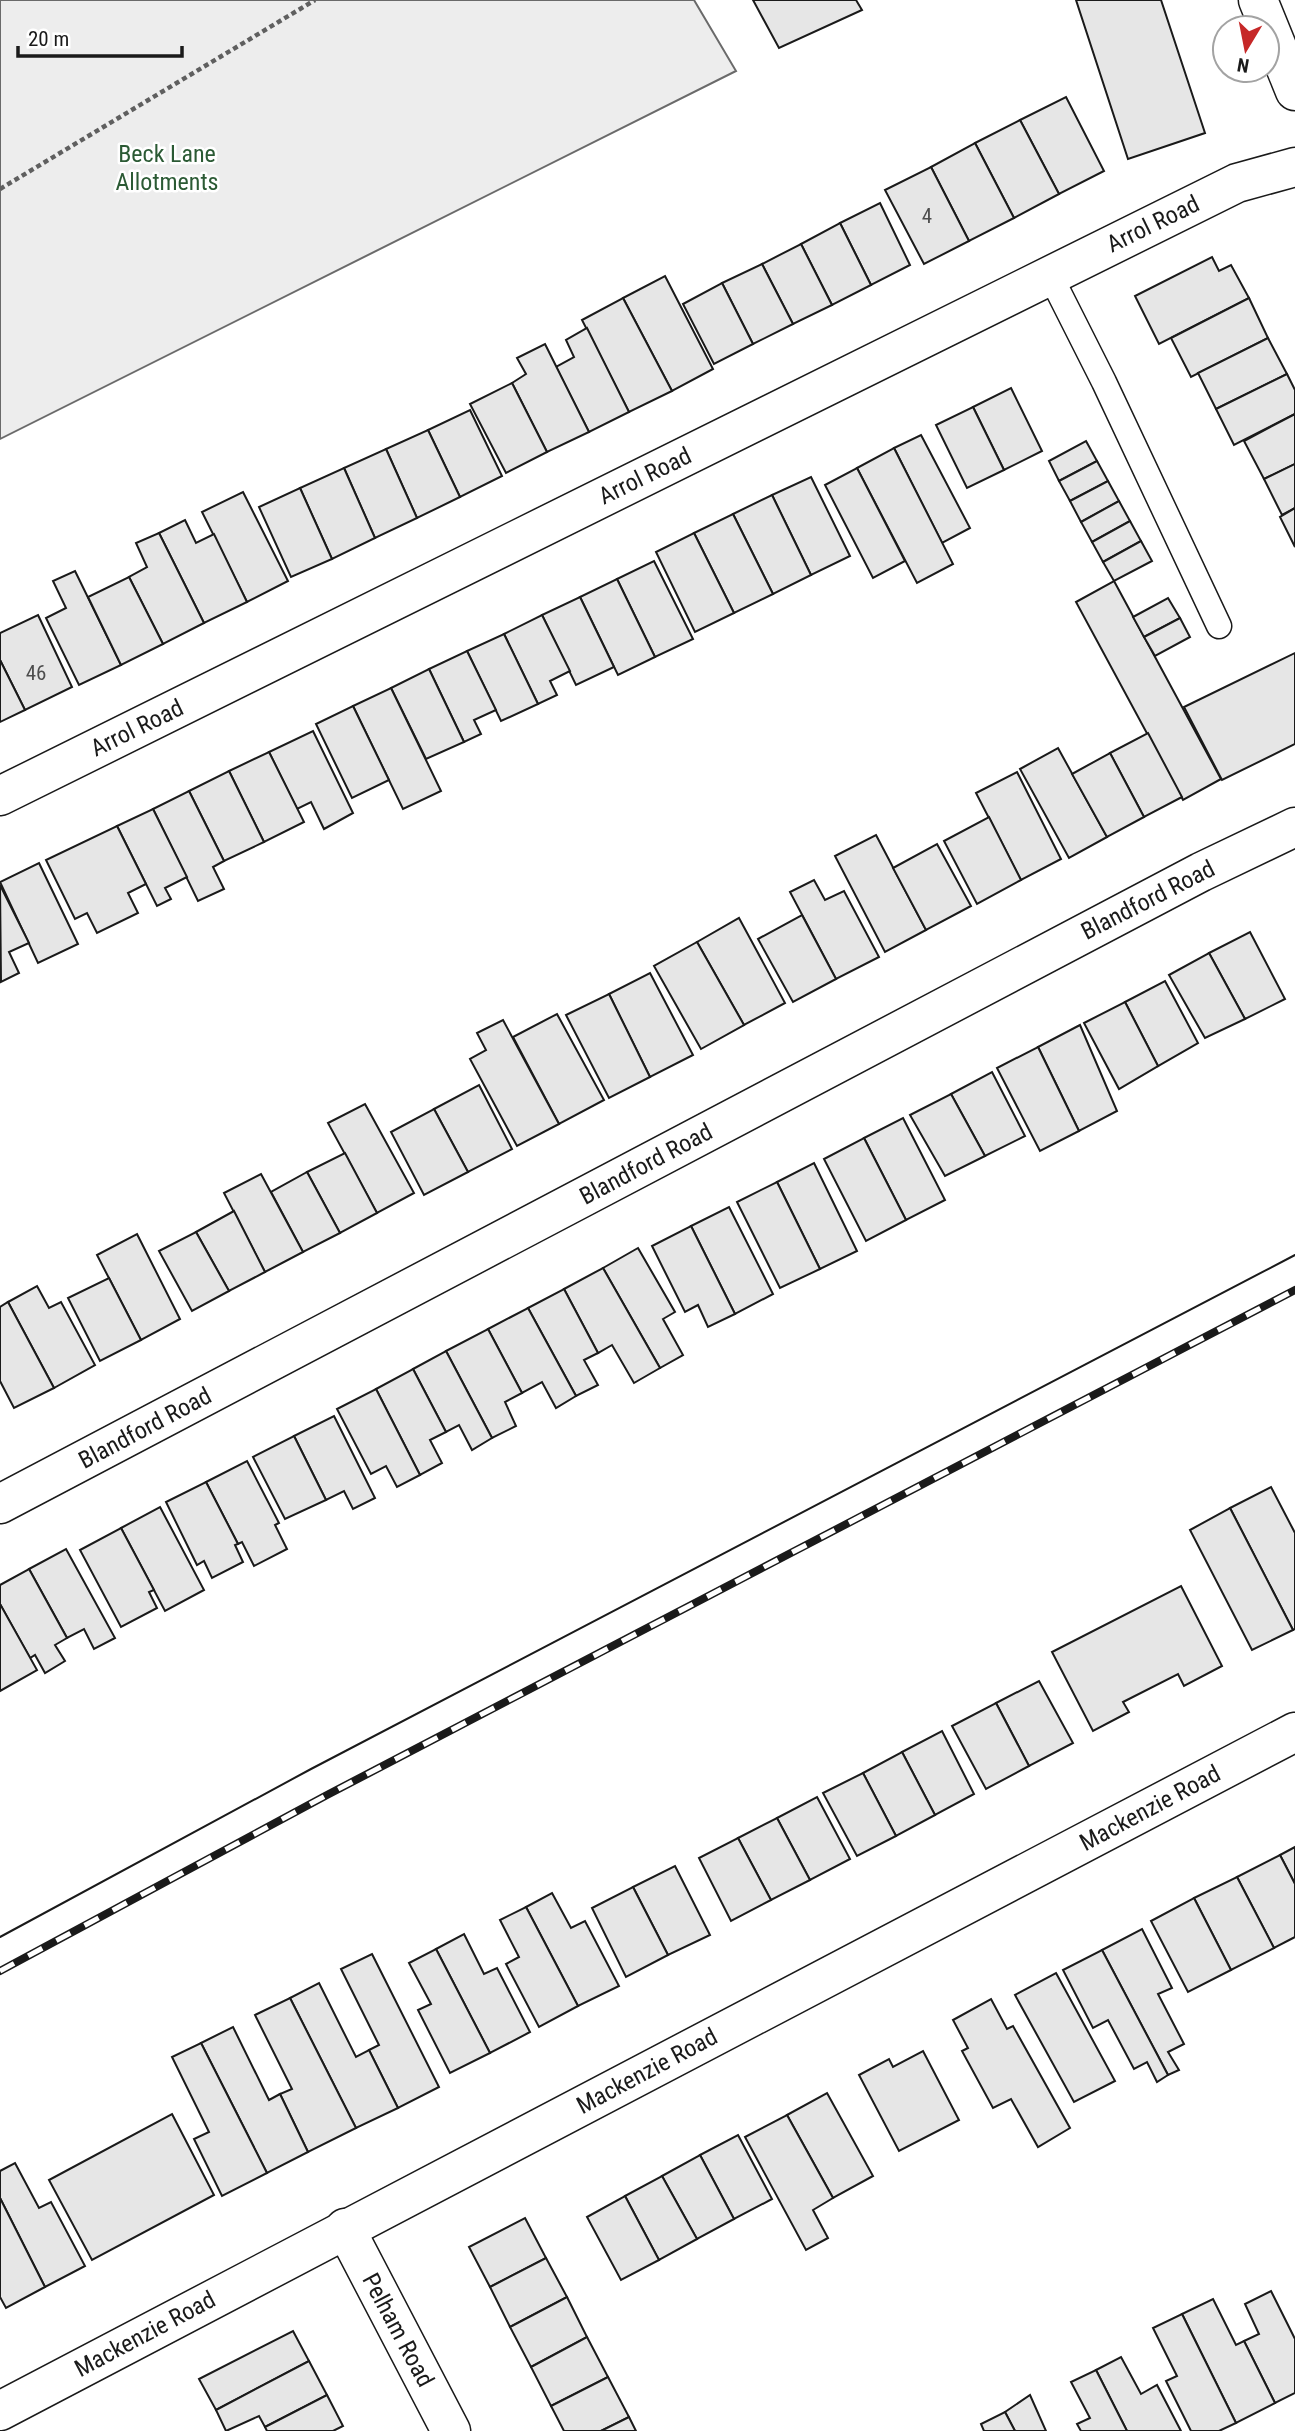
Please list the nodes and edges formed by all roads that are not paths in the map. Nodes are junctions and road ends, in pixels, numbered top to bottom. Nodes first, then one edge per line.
1 (1267, 4) edge
2 (1295, 91) edge
3 (1295, 167) edge
4 (1050, 275) junction
5 (1219, 626) dead end
6 (0, 796) edge
7 (1295, 827) edge
8 (0, 1504) edge
9 (1295, 1732) edge
10 (345, 2228) junction
11 (0, 2411) edge
12 (451, 2431) edge

1 - 2 street
3 - 4 street, Arrol Road
4 - 5 lane
4 - 6 street, Arrol Road
7 - 8 street, Blandford Road
9 - 10 street, Mackenzie Road
10 - 11 street, Mackenzie Road
10 - 12 street, Pelham Road

